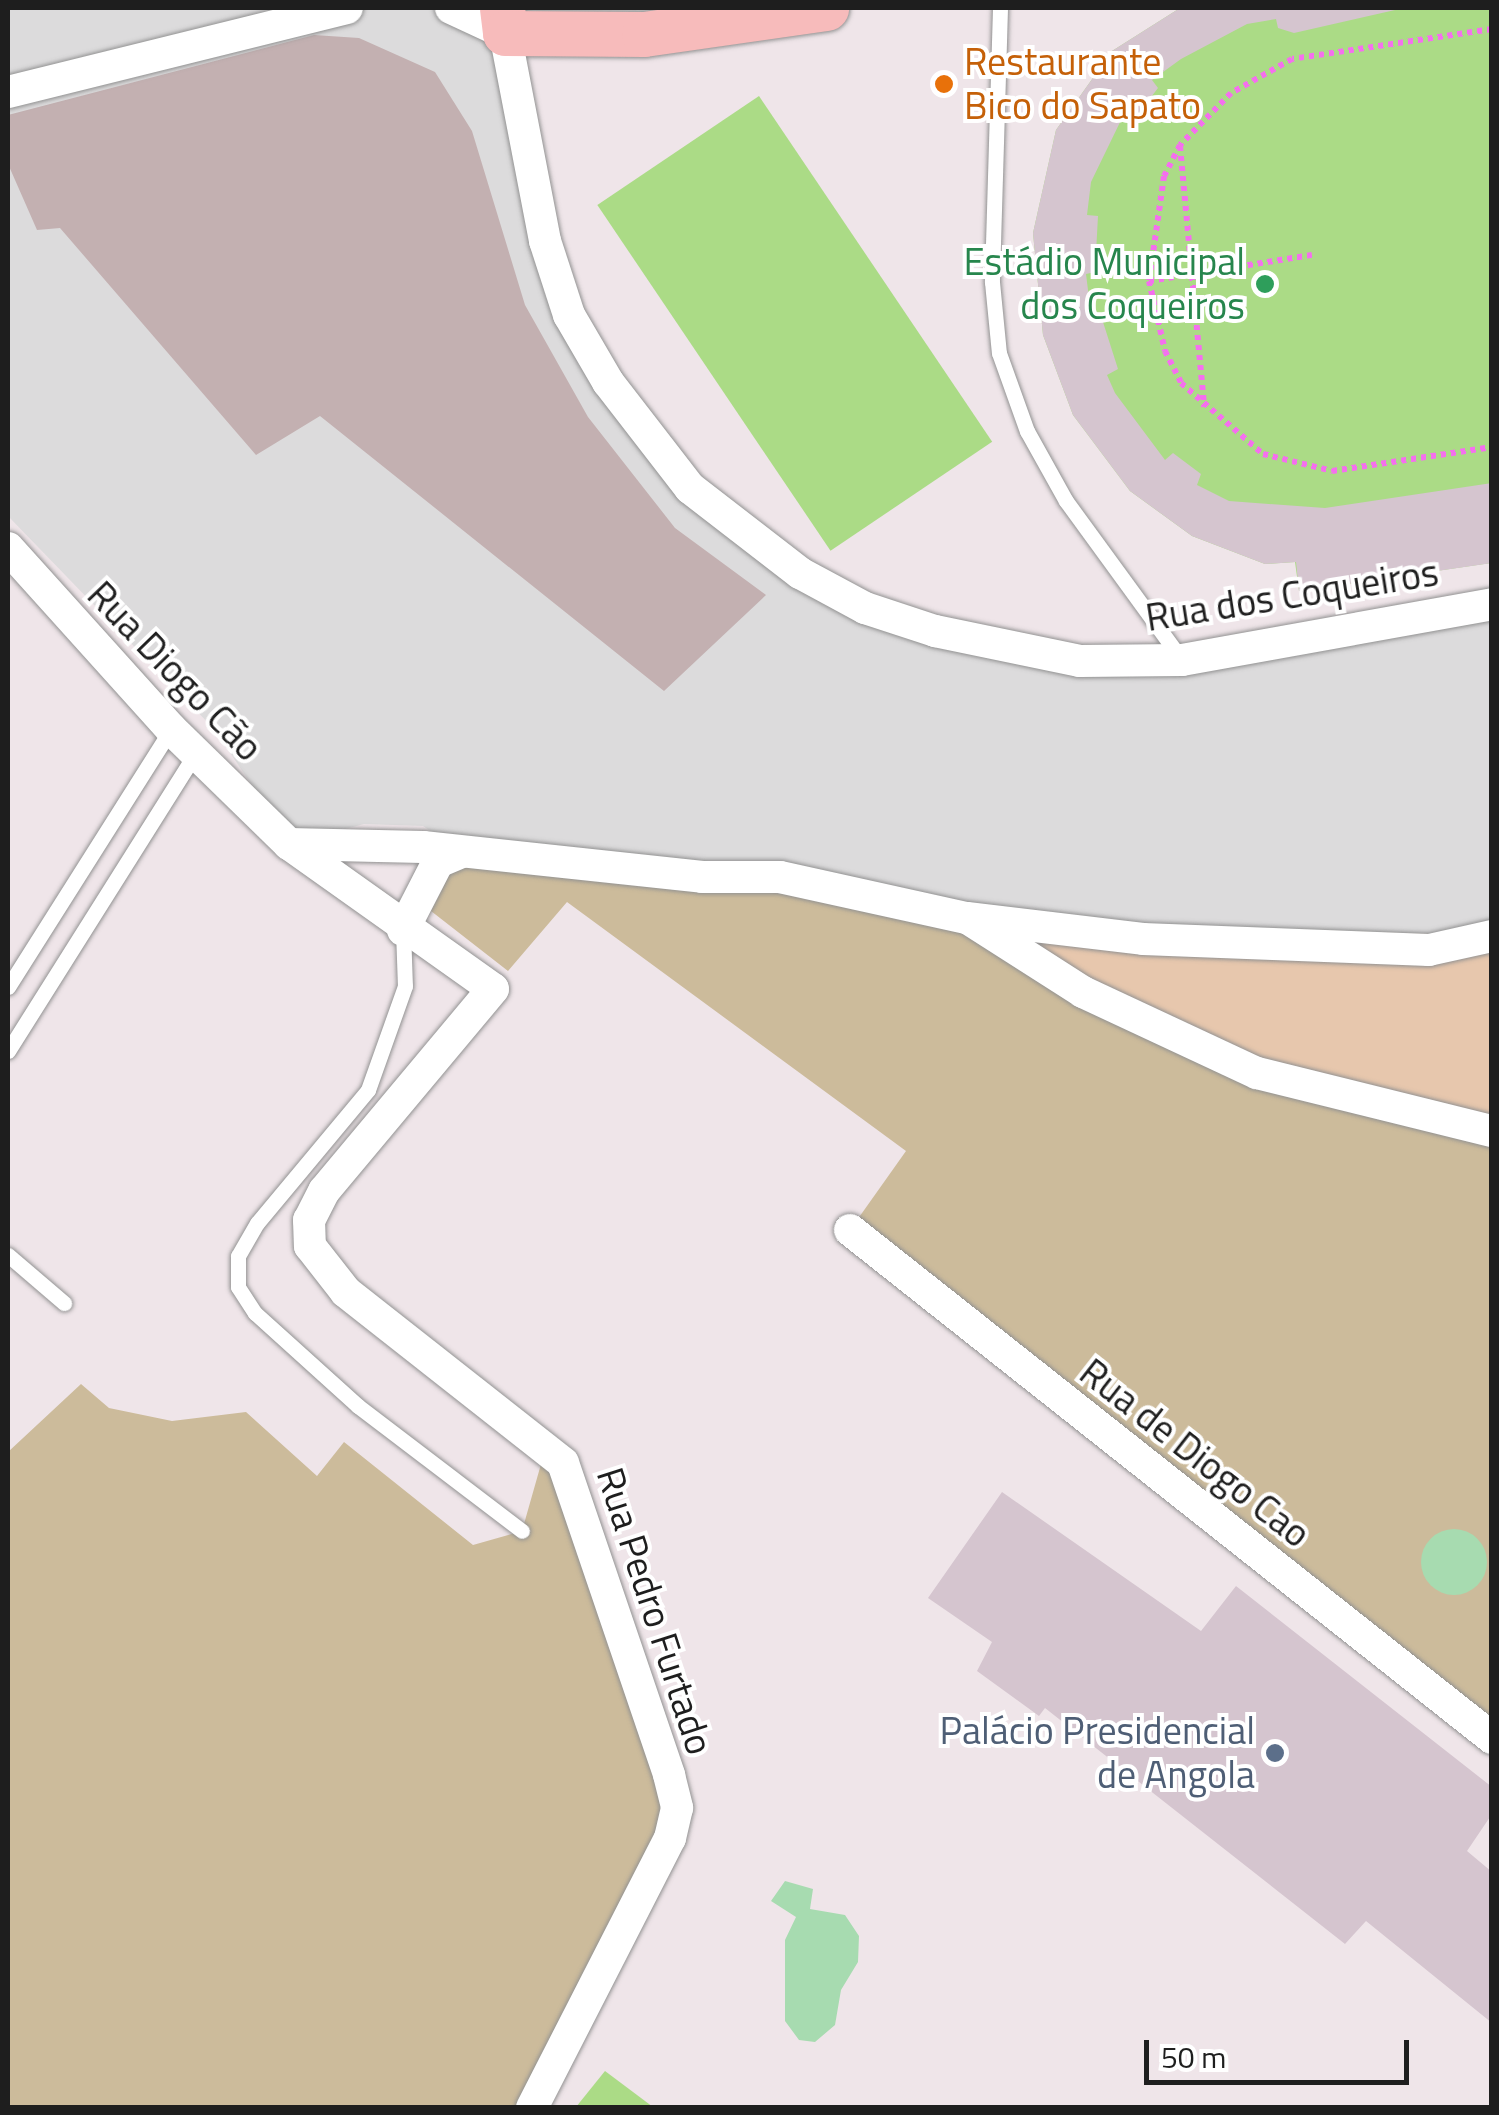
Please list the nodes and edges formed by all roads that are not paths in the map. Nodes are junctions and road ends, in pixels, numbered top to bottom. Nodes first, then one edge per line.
1 (347, 8) edge
2 (452, 8) edge
3 (826, 8) edge
4 (1000, 8) edge
5 (504, 20) edge
6 (8, 92) edge
7 (8, 548) edge
8 (1492, 604) edge
9 (1182, 660) junction
10 (171, 729) junction
11 (195, 754) junction
12 (289, 844) junction
13 (460, 852) junction
14 (968, 918) junction
15 (403, 930) junction
16 (1492, 936) edge
17 (8, 987) edge
18 (8, 1051) edge
19 (1492, 1131) edge
20 (850, 1230) dead end
21 (8, 1255) edge
22 (64, 1303) dead end
23 (522, 1532) dead end
24 (1492, 1738) edge
25 (532, 2108) edge

1 - 6 street
2 - 5 street
3 - 5 street
4 - 9 lane
5 - 9 street, Rua dos Coqueiros
7 - 10 street, Rua Diogo Cão
8 - 9 street, Rua dos Coqueiros
10 - 11 street, Rua Diogo Cão
10 - 17 lane
11 - 12 street, Rua Diogo Cão
11 - 18 lane
12 - 13 street
12 - 15 street
13 - 14 street
13 - 15 street
14 - 16 street
14 - 19 street
15 - 23 lane
15 - 25 street, Rua Pedro Furtado
20 - 24 street, Rua de Diogo Cao
21 - 22 lane

